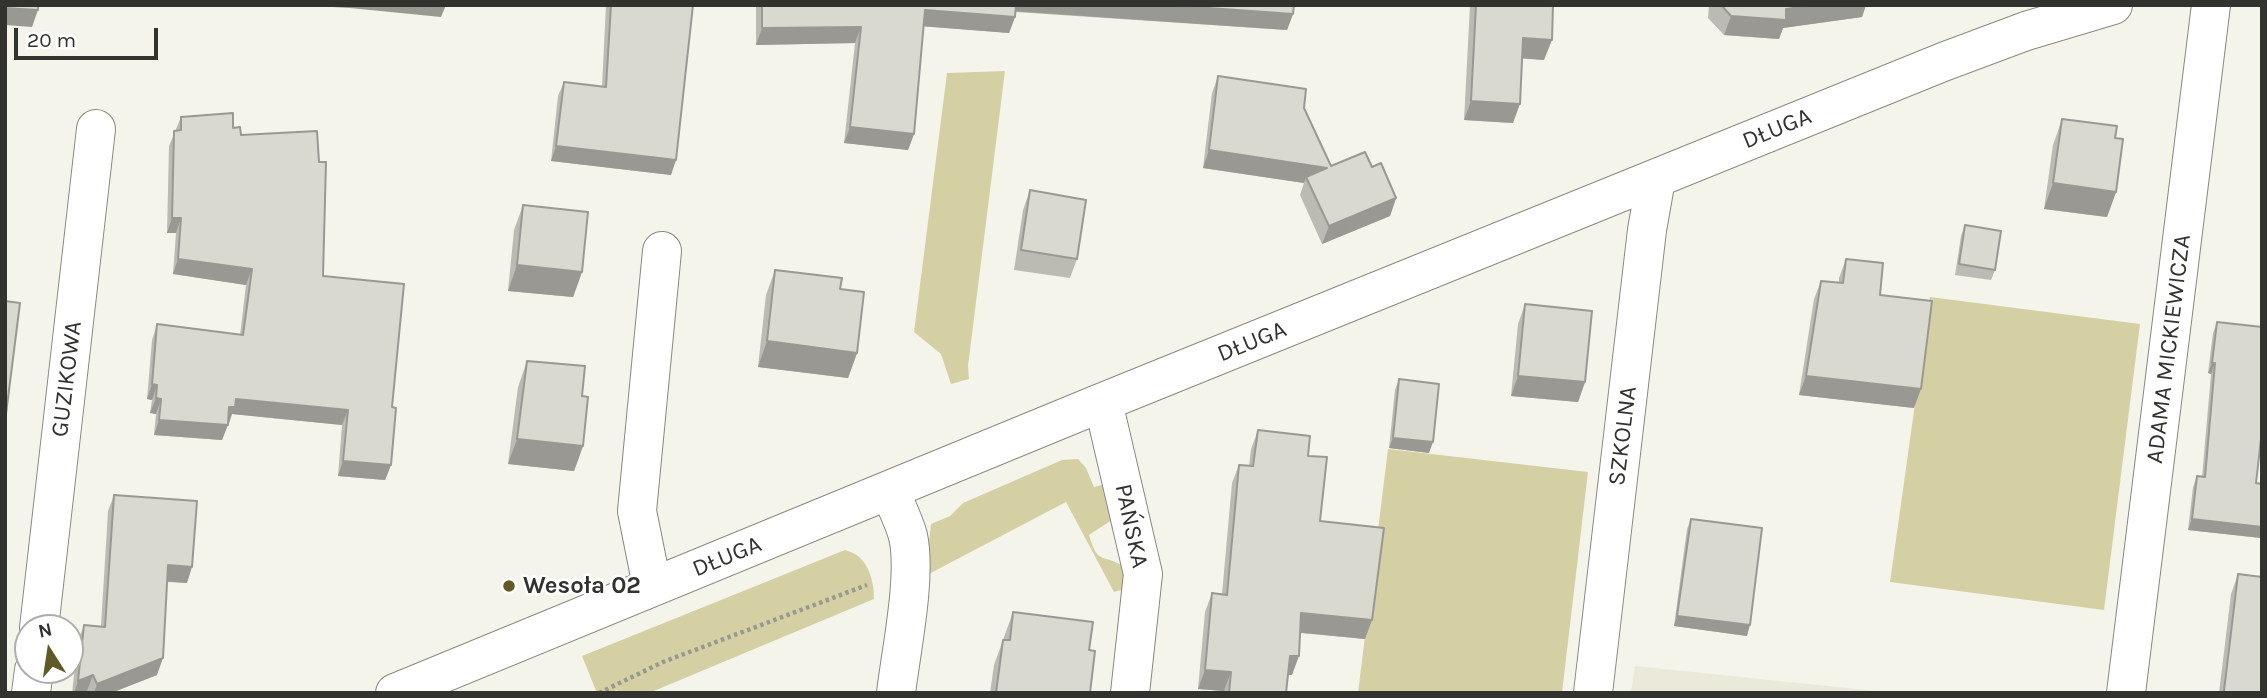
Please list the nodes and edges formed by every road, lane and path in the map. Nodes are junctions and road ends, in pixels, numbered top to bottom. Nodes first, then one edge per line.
1 (2113, 5) edge
2 (2211, 5) edge
3 (96, 129) dead end
4 (1656, 179) junction
5 (662, 251) dead end
6 (1103, 402) junction
7 (890, 491) junction
8 (877, 582) dead end
9 (652, 586) junction
10 (40, 614) edge
11 (395, 693) edge
12 (599, 693) edge
13 (896, 693) edge
14 (1130, 693) edge
15 (1593, 693) edge
16 (2126, 693) edge

1 - 4 street, DŁUGA
2 - 16 street, ADAMA MICKIEWICZA
3 - 10 street, GUZIKOWA
4 - 6 street, DŁUGA
4 - 15 street, SZKOLNA
5 - 9 street
6 - 7 street, DŁUGA
6 - 14 street, PAŃSKA
7 - 9 street, DŁUGA
7 - 13 street
8 - 12 path
9 - 11 street, DŁUGA

